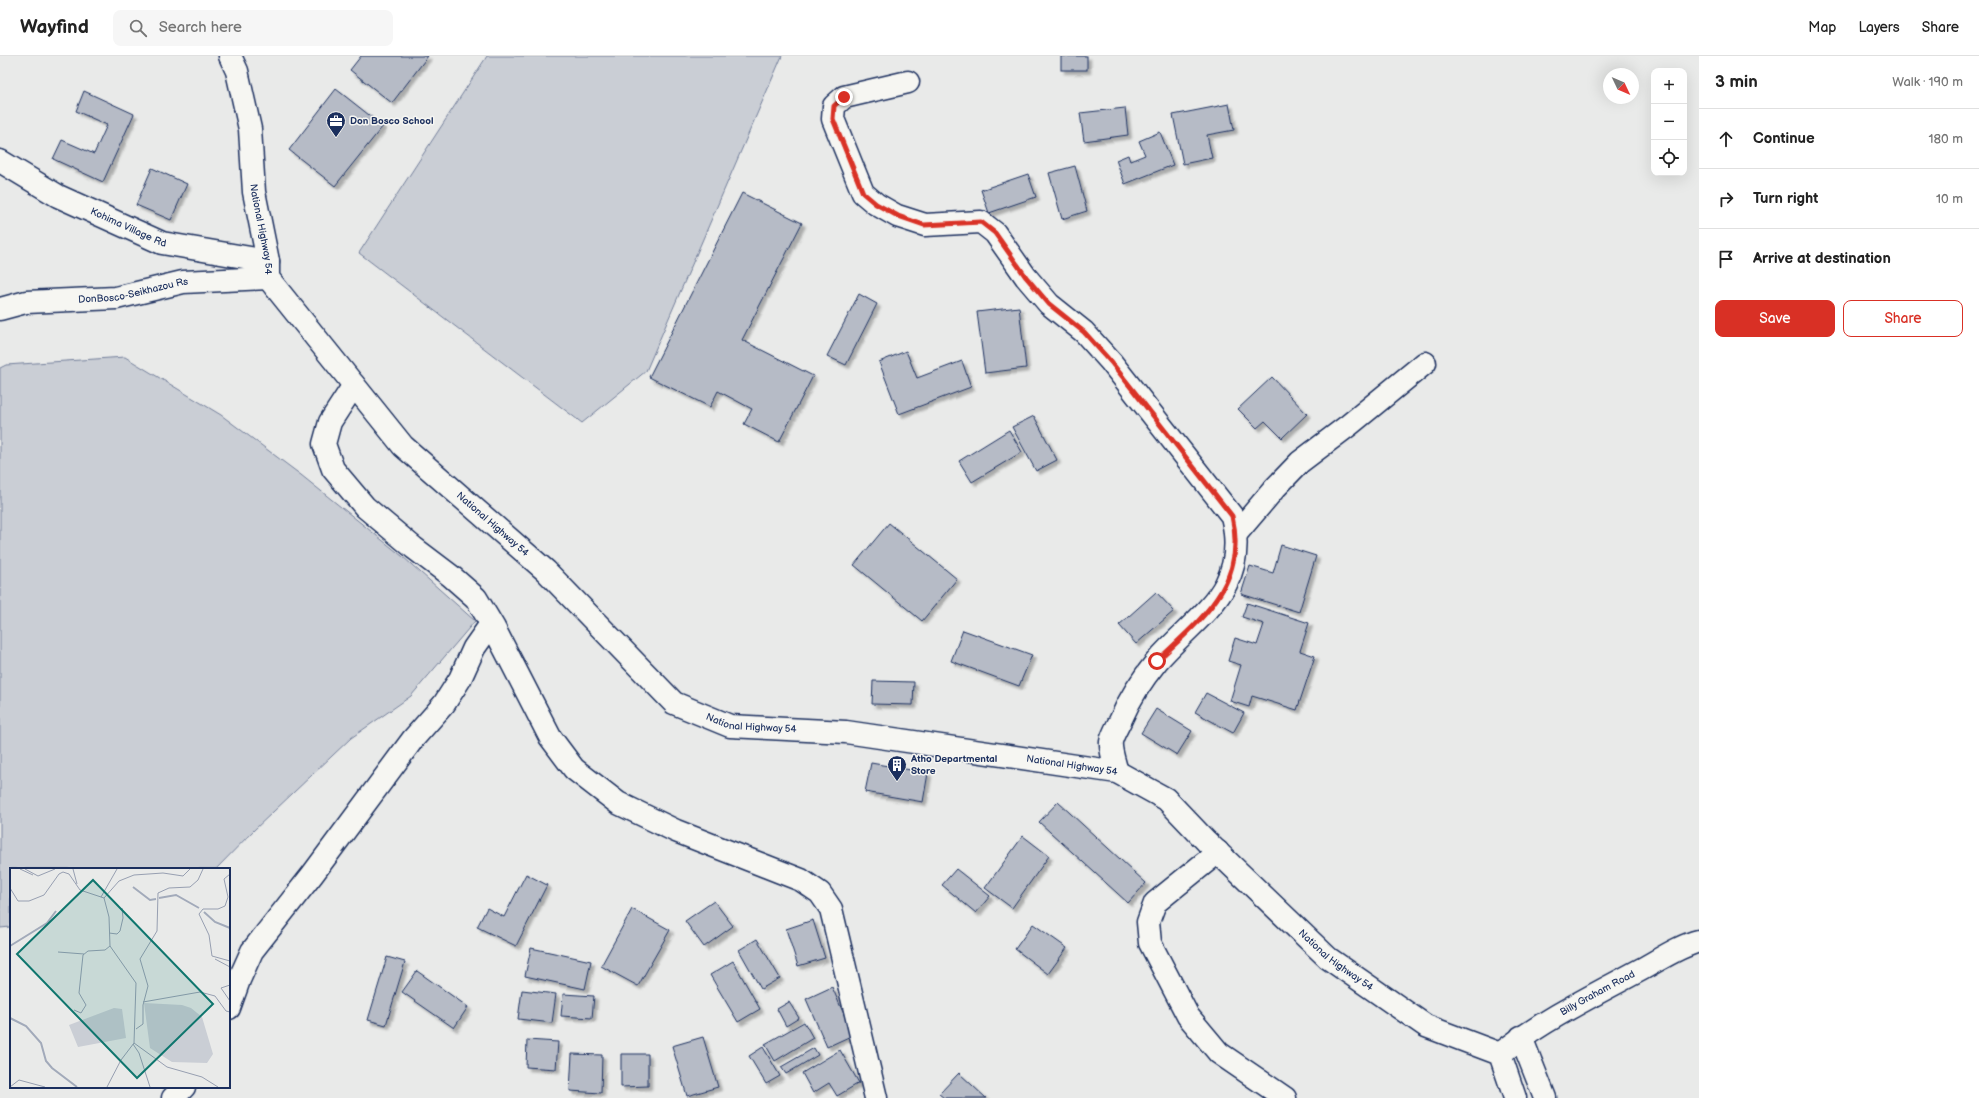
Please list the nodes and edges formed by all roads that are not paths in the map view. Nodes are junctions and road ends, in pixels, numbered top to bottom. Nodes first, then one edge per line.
1 (230, 56) edge
2 (908, 82) dead end
3 (0, 161) edge
4 (268, 269) junction
5 (0, 309) edge
6 (1425, 363) dead end
7 (354, 385) junction
8 (1236, 534) junction
9 (491, 624) junction
10 (1117, 772) junction
11 (1218, 852) junction
12 (1699, 941) edge
13 (230, 1005) edge
14 (1521, 1037) junction
15 (1500, 1054) junction
16 (183, 1088) edge
17 (173, 1098) edge
18 (876, 1098) edge
19 (1285, 1098) edge
20 (1515, 1098) edge
21 (1545, 1098) edge

1 - 4 main road, National Highway 54
2 - 8 main road
3 - 4 main road, Kohima Village Rd
4 - 5 main road, DonBosco-Seikhazou Rs
4 - 7 main road, National Highway 54
6 - 8 main road
7 - 9 main road
7 - 10 main road, National Highway 54
8 - 10 main road
9 - 13 main road
9 - 18 main road
10 - 11 main road, National Highway 54
11 - 15 main road, National Highway 54
11 - 19 main road
12 - 14 main road, Billy Graham Road
14 - 15 main road, Billy Graham Road
14 - 21 main road
15 - 20 main road
16 - 17 main road

